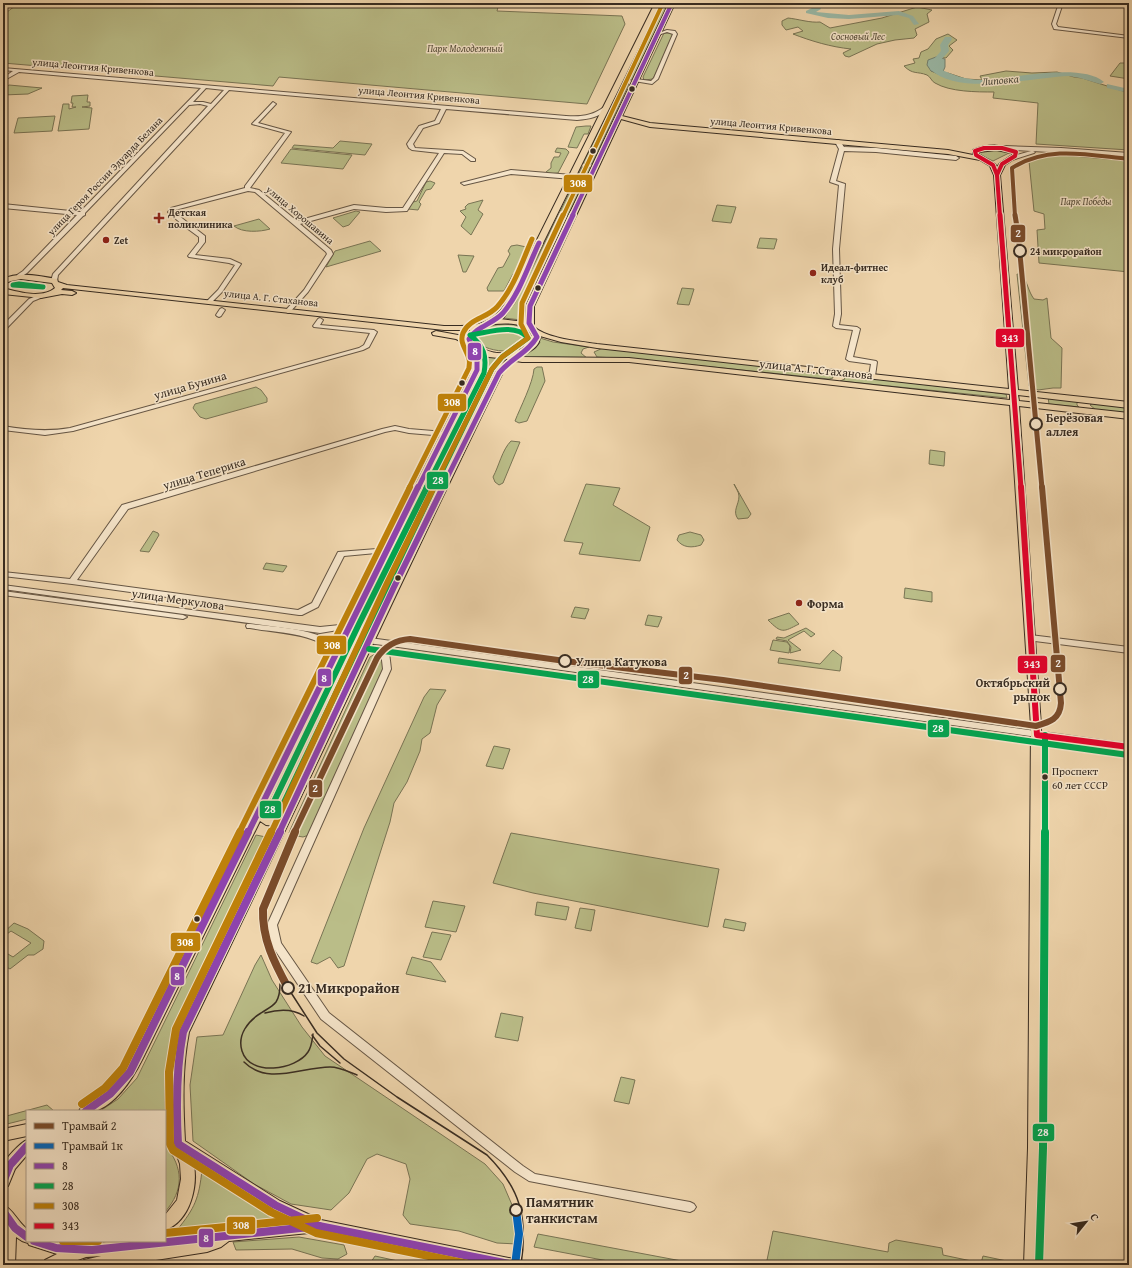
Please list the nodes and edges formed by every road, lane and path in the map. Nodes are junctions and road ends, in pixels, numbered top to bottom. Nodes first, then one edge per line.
1 (658, 3) edge
2 (672, 3) edge
3 (1061, 3) edge
4 (661, 27) junction
5 (673, 32) junction
6 (658, 34) junction
7 (1129, 37) edge
8 (3, 69) edge
9 (19, 70) junction
10 (3, 80) edge
11 (619, 82) junction
12 (635, 82) junction
13 (204, 87) junction
14 (227, 89) junction
15 (188, 104) junction
16 (273, 104) dead end
17 (212, 106) junction
18 (444, 108) junction
19 (606, 108) junction
20 (619, 117) junction
21 (566, 118) junction
22 (598, 124) junction
23 (650, 125) junction
24 (612, 132) junction
25 (838, 142) junction
26 (890, 147) junction
27 (984, 148) junction
28 (1005, 148) junction
29 (842, 149) junction
30 (1061, 150) junction
31 (442, 152) junction
32 (1129, 155) edge
33 (956, 158) dead end
34 (982, 159) junction
35 (1010, 159) junction
36 (473, 160) dead end
37 (580, 162) junction
38 (597, 164) junction
39 (997, 175) junction
40 (572, 177) junction
41 (464, 183) dead end
42 (248, 189) junction
43 (3, 206) edge
44 (82, 214) junction
45 (296, 223) junction
46 (19, 276) junction
47 (5, 279) edge
48 (56, 282) junction
49 (4, 293) edge
50 (51, 294) junction
51 (41, 296) junction
52 (209, 302) junction
53 (288, 311) junction
54 (320, 320) junction
55 (484, 325) junction
56 (3, 329) edge
57 (533, 330) junction
58 (473, 346) junction
59 (597, 346) junction
60 (501, 355) junction
61 (516, 358) junction
62 (595, 360) junction
63 (833, 371) junction
64 (872, 376) junction
65 (830, 383) junction
66 (1014, 392) junction
67 (1097, 402) junction
68 (1015, 404) junction
69 (1129, 405) edge
70 (1097, 413) junction
71 (1129, 416) edge
72 (3, 428) edge
73 (445, 434) junction
74 (406, 514) junction
75 (428, 519) junction
76 (387, 550) junction
77 (3, 574) edge
78 (72, 582) junction
79 (3, 587) edge
80 (3, 593) edge
81 (162, 594) junction
82 (153, 607) junction
83 (350, 626) junction
84 (1030, 638) junction
85 (370, 641) junction
86 (388, 644) junction
87 (339, 650) junction
88 (1129, 650) edge
89 (1037, 735) junction
90 (1129, 747) edge
91 (260, 812) junction
92 (285, 820) junction
93 (88, 1110) edge
94 (26, 1130) edge
95 (3, 1135) edge
96 (166, 1136) edge
97 (178, 1144) junction
98 (26, 1147) edge
99 (3, 1182) edge
100 (690, 1207) dead end
101 (3, 1213) edge
102 (166, 1223) edge
103 (319, 1226) junction
104 (26, 1236) edge
105 (226, 1236) junction
106 (166, 1240) edge
107 (36, 1242) edge
108 (145, 1242) edge
109 (131, 1243) edge
110 (98, 1250) junction
111 (8, 1265) edge
112 (50, 1265) edge
113 (89, 1265) edge
114 (514, 1265) edge
115 (1031, 1265) edge

1 - 11 main road
2 - 4 main road
3 - 7 street
4 - 5 street
4 - 6 main road
5 - 6 street
5 - 12 street
6 - 12 main road
8 - 9 street, улица Леонтия Кривенкова
9 - 10 street
9 - 13 street, улица Леонтия Кривенкова
11 - 12 main road
11 - 19 main road
12 - 20 main road
13 - 14 street, улица Леонтия Кривенкова
13 - 15 street, улица Героя России Эдуарда Белана
14 - 17 street
14 - 18 street, улица Леонтия Кривенкова
15 - 17 street
15 - 44 street, улица Героя России Эдуарда Белана
16 - 42 street, улица Хорошавина
17 - 48 street
18 - 21 street, улица Леонтия Кривенкова
18 - 31 street
19 - 21 street, улица Леонтия Кривенкова
19 - 22 main road
20 - 23 main road
20 - 24 main road
21 - 22 street
22 - 37 main road
23 - 24 main road
23 - 25 main road, улица Леонтия Кривенкова
24 - 38 main road
25 - 26 main road, улица Леонтия Кривенкова
25 - 29 street
26 - 27 main road, улица Леонтия Кривенкова
26 - 34 main road, улица Леонтия Кривенкова
27 - 28 main road, улица Леонтия Кривенкова
27 - 34 main road
28 - 30 street
28 - 35 main road
29 - 33 street
29 - 64 street
30 - 32 street
30 - 35 street
31 - 36 street
31 - 45 street
34 - 35 main road, улица Леонтия Кривенкова
34 - 39 main road
35 - 39 main road
37 - 38 main road
37 - 40 main road
38 - 57 main road
39 - 66 main road
40 - 41 street
40 - 55 main road
42 - 45 street, улица Хорошавина
42 - 52 street
43 - 44 street
44 - 46 street, улица Героя России Эдуарда Белана
45 - 53 street, улица Хорошавина
46 - 47 main road, улица А. Г. Стаханова
46 - 48 main road, улица А. Г. Стаханова
48 - 50 main road
48 - 52 main road, улица А. Г. Стаханова
49 - 51 main road, улица А. Г. Стаханова
50 - 51 main road, улица А. Г. Стаханова
50 - 54 main road, улица А. Г. Стаханова
51 - 56 street
52 - 53 main road, улица А. Г. Стаханова
53 - 55 main road, улица А. Г. Стаханова
54 - 58 main road, улица А. Г. Стаханова
54 - 72 street, улица Бунина
55 - 57 main road, улица А. Г. Стаханова
55 - 58 main road
57 - 59 main road, улица А. Г. Стаханова
57 - 61 main road
58 - 60 main road, улица А. Г. Стаханова
58 - 73 main road
59 - 62 main road
59 - 63 main road, улица А. Г. Стаханова
60 - 61 main road, улица А. Г. Стаханова
60 - 61 main road
61 - 62 main road, улица А. Г. Стаханова
61 - 75 main road
62 - 65 main road, улица А. Г. Стаханова
63 - 64 main road, улица А. Г. Стаханова
63 - 65 main road
64 - 66 main road, улица А. Г. Стаханова
65 - 68 main road, улица А. Г. Стаханова
66 - 67 main road, улица А. Г. Стаханова
66 - 68 main road
67 - 69 main road, улица А. Г. Стаханова
67 - 70 main road
68 - 70 main road, улица А. Г. Стаханова
68 - 84 main road
70 - 71 main road, улица А. Г. Стаханова
73 - 74 main road
73 - 78 street, улица Теперика
74 - 75 main road
74 - 76 main road
75 - 85 main road
76 - 81 street
76 - 83 main road
77 - 78 street
78 - 81 street
79 - 82 street, улица Меркулова
80 - 87 street, улица Меркулова
81 - 82 street
82 - 83 street, улица Меркулова
83 - 87 main road
84 - 88 street
84 - 89 main road
85 - 86 street
85 - 92 main road
86 - 89 street
86 - 100 street
87 - 91 main road
89 - 90 street
89 - 115 main road
91 - 92 main road
91 - 93 main road
92 - 97 main road
94 - 95 main road
96 - 97 main road
97 - 102 main road
97 - 103 main road
98 - 99 main road
101 - 104 main road
101 - 111 main road
103 - 105 main road
103 - 114 main road
105 - 106 main road
105 - 113 main road
107 - 110 main road
108 - 109 main road
109 - 110 main road
110 - 112 main road

